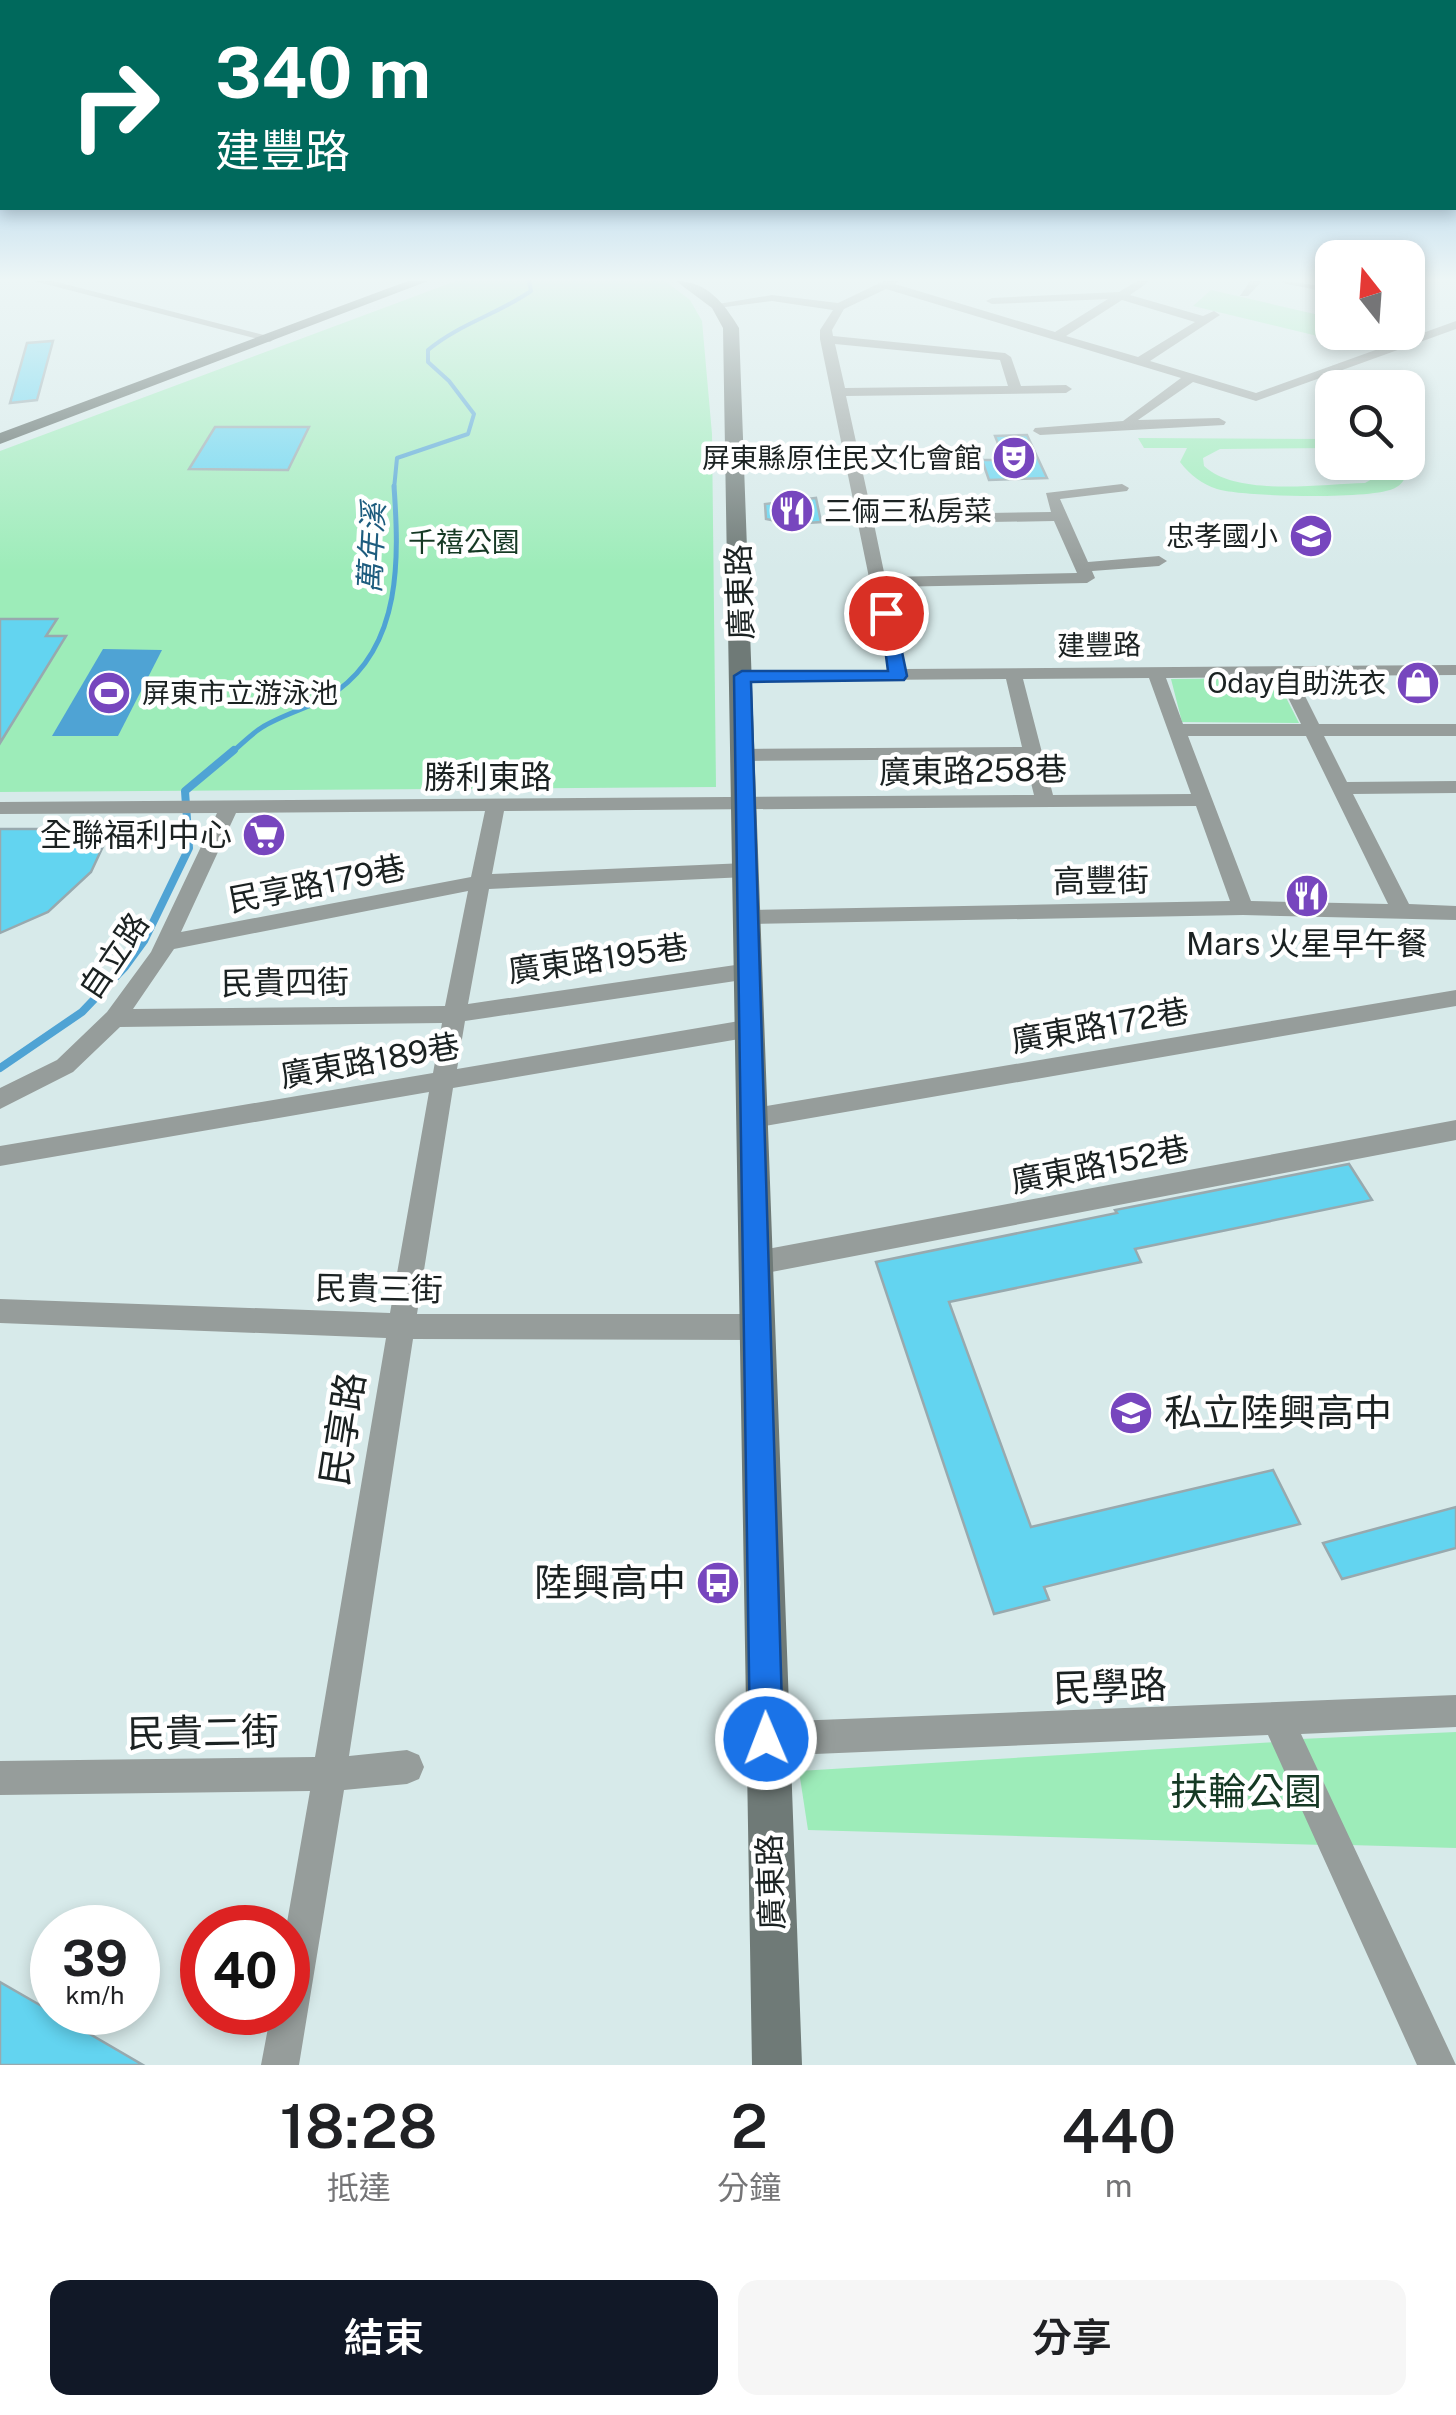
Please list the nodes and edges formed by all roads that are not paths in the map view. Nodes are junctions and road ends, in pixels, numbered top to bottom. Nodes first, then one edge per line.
1 (164, 377) edge
2 (733, 377) edge
3 (836, 377) edge
4 (1012, 377) edge
5 (1192, 377) edge
6 (1193, 377) edge
7 (1313, 377) edge
8 (1066, 389) dead end
9 (1016, 390) junction
10 (840, 392) junction
11 (1219, 422) dead end
12 (1131, 424) junction
13 (1040, 431) dead end
14 (0, 438) edge
15 (1122, 488) dead end
16 (1060, 516) junction
17 (867, 520) junction
18 (1158, 562) dead end
19 (1082, 567) junction
20 (880, 582) junction
21 (1284, 670) junction
22 (1456, 670) edge
23 (1156, 672) junction
24 (1014, 674) junction
25 (742, 676) junction
26 (898, 676) junction
27 (1176, 730) junction
28 (1313, 730) junction
29 (1456, 730) edge
30 (1032, 753) junction
31 (743, 755) junction
32 (1456, 786) edge
33 (1341, 788) junction
34 (1044, 800) junction
35 (1201, 800) junction
36 (745, 804) junction
37 (230, 806) junction
38 (0, 808) edge
39 (495, 808) junction
40 (746, 870) junction
41 (480, 882) junction
42 (1243, 908) junction
43 (1402, 912) junction
44 (1456, 913) edge
45 (748, 917) junction
46 (166, 944) junction
47 (749, 971) junction
48 (1456, 998) edge
49 (457, 1014) junction
50 (114, 1018) junction
51 (751, 1028) junction
52 (444, 1082) junction
53 (0, 1099) edge
54 (754, 1118) junction
55 (1456, 1130) edge
56 (0, 1156) edge
57 (756, 1263) junction
58 (0, 1312) edge
59 (402, 1326) junction
60 (757, 1327) junction
61 (1456, 1710) edge
62 (1278, 1721) junction
63 (766, 1739) junction
64 (407, 1767) dead end
65 (332, 1774) junction
66 (0, 1778) edge
67 (280, 2065) edge
68 (778, 2065) edge
69 (1437, 2065) edge

1 - 14 main road
2 - 25 street, 廣東路
3 - 10 street
4 - 9 street
5 - 12 street
6 - 7 street
8 - 9 street
9 - 10 street
10 - 17 street
11 - 12 street
12 - 13 street
15 - 16 street
16 - 17 street
16 - 19 street
17 - 20 street
18 - 19 street
19 - 20 street
20 - 26 street
21 - 22 street, 建豐路
21 - 23 street, 建豐路
21 - 28 street
23 - 24 street, 建豐路
23 - 27 street
24 - 26 street, 建豐路
24 - 30 street
25 - 26 street, 建豐路
25 - 31 street, 廣東路
27 - 28 street
27 - 35 street
28 - 29 street
28 - 33 street
30 - 31 street
30 - 34 street
31 - 36 street, 廣東路
32 - 33 street
33 - 43 street
34 - 35 street, 廣東路258巷
34 - 36 street, 廣東路258巷
35 - 42 street
36 - 39 street, 勝利東路
36 - 40 street, 廣東路
37 - 38 street, 勝利東路
37 - 39 street, 勝利東路
37 - 46 street, 自立路
39 - 41 street, 民享路
40 - 41 street, 民享路179巷
40 - 45 street, 廣東路
41 - 46 street, 民享路179巷
41 - 49 street, 民享路
42 - 43 street, 高豐街
42 - 45 street, 高豐街
43 - 44 street, 高豐街
45 - 47 street, 廣東路
46 - 50 street, 自立路
47 - 49 street, 廣東路195巷
47 - 51 street, 廣東路
48 - 54 street, 廣東路172巷
49 - 50 street, 民貴四街
49 - 52 street, 民享路
50 - 53 street, 自立路
51 - 52 street, 廣東路189巷
51 - 54 street, 廣東路
52 - 56 street, 廣東路189巷
52 - 59 street, 民享路
54 - 57 street, 廣東路
55 - 57 street, 廣東路152巷
57 - 60 street, 廣東路
58 - 59 street, 民貴三街
59 - 60 street, 民貴三街
59 - 65 street, 民享路
60 - 63 street, 廣東路
61 - 62 street, 民學路
62 - 63 street, 民學路
62 - 69 street
63 - 68 street, 廣東路
64 - 65 street, 民貴二街
65 - 66 street, 民貴二街
65 - 67 street, 民享路

